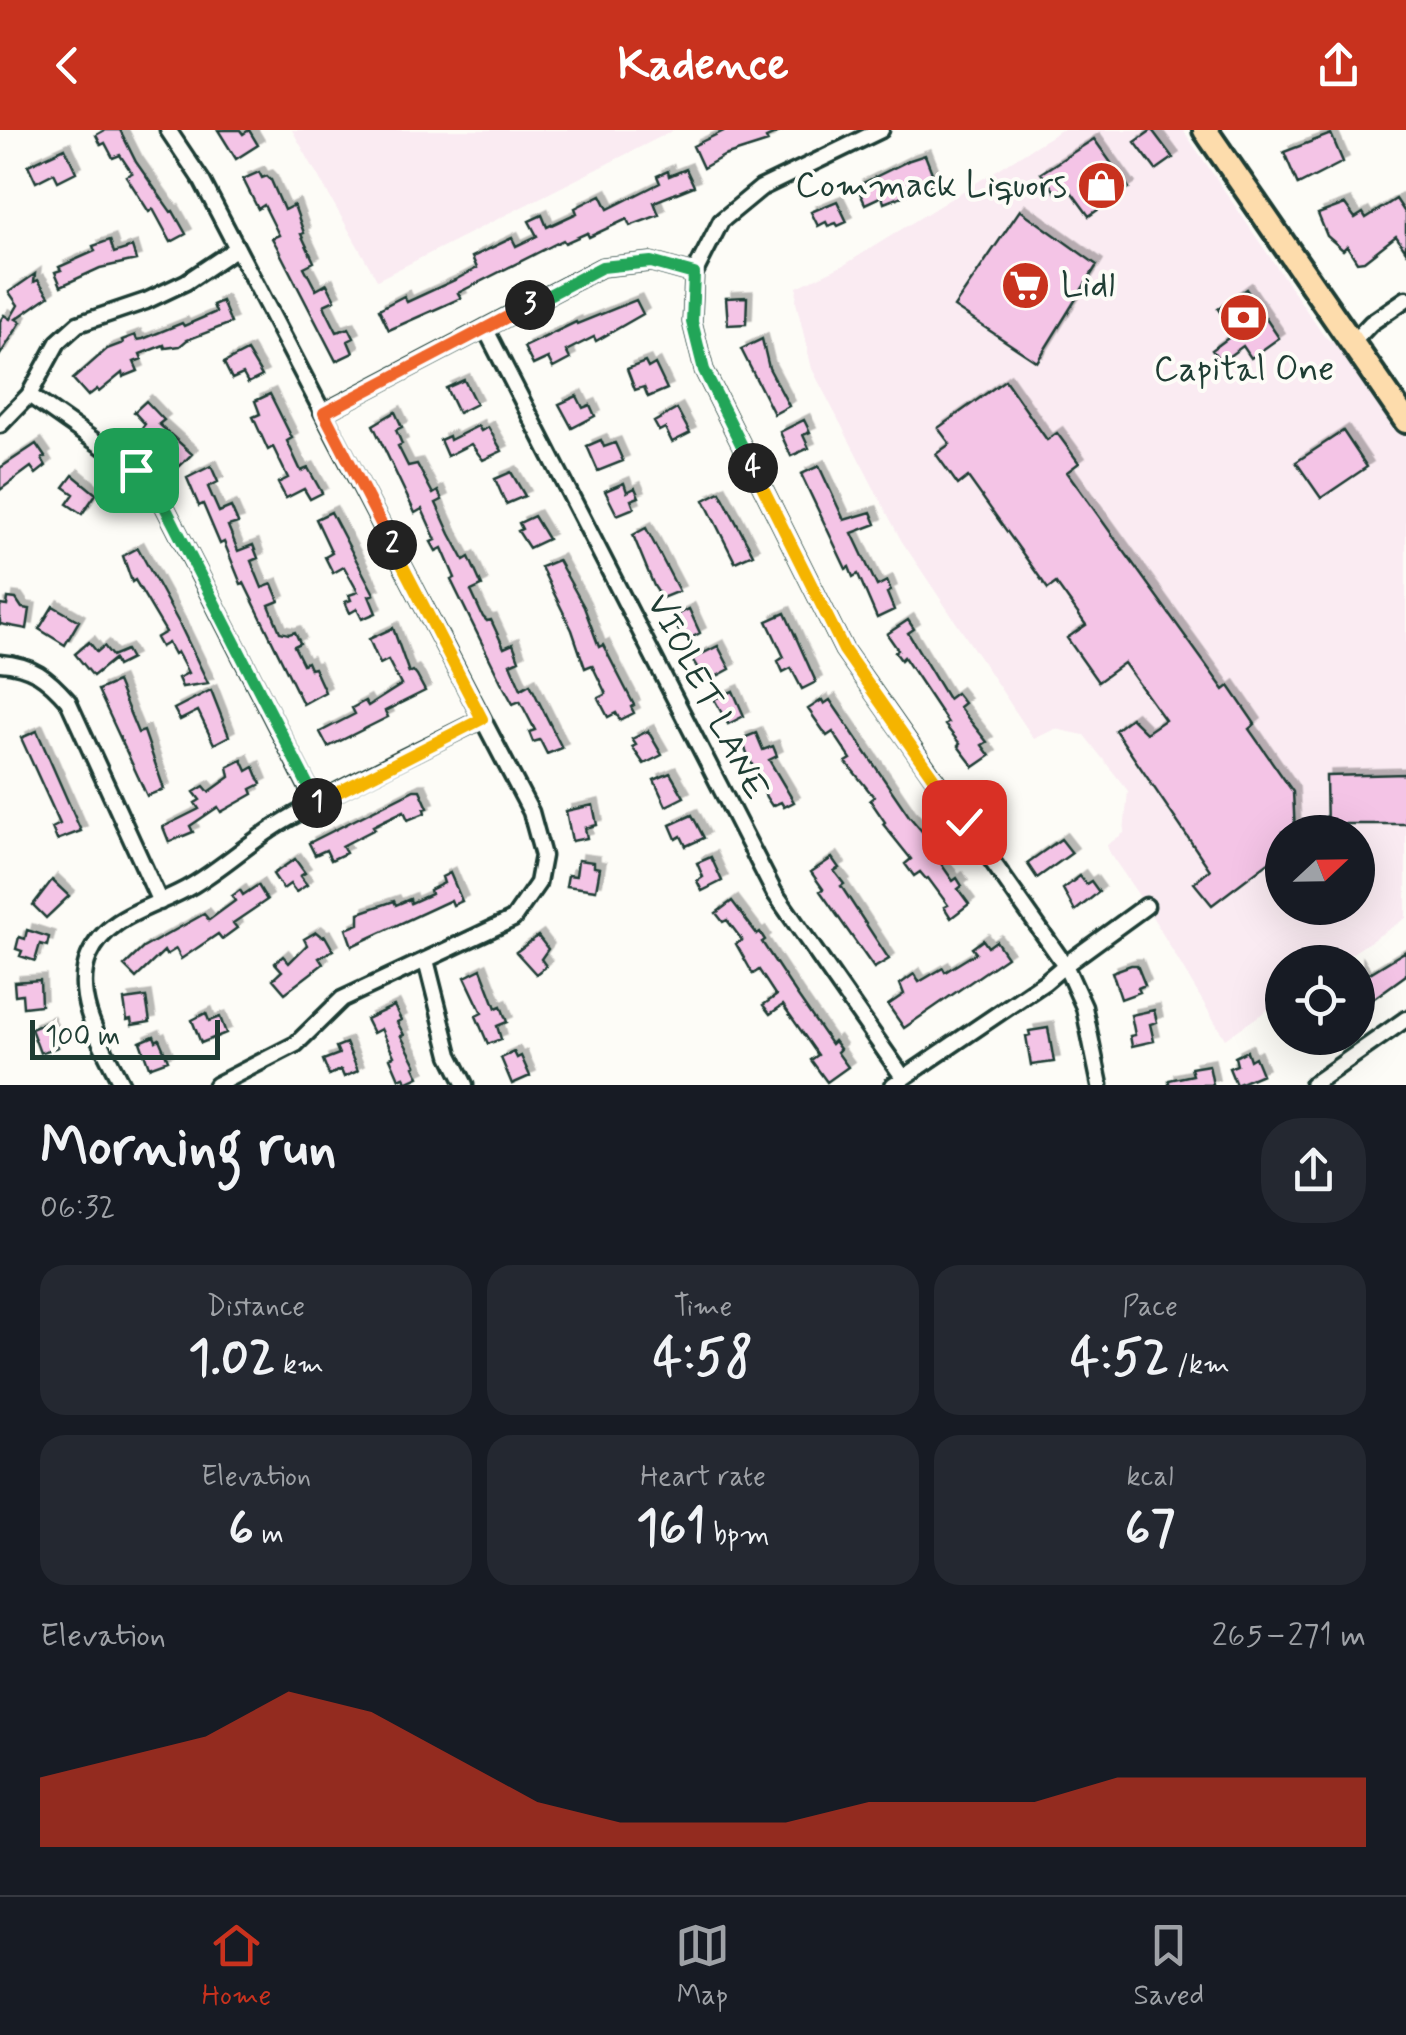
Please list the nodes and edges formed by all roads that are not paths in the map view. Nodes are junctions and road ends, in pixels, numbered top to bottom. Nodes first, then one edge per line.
1 (168, 130) edge
2 (881, 130) edge
3 (1205, 130) edge
4 (237, 248) junction
5 (694, 274) junction
6 (1406, 298) edge
7 (485, 328) junction
8 (1353, 342) junction
9 (28, 394) junction
10 (324, 413) junction
11 (1406, 421) edge
12 (0, 424) edge
13 (0, 664) edge
14 (482, 719) junction
15 (316, 804) junction
16 (160, 902) junction
17 (1146, 906) dead end
18 (426, 960) junction
19 (1064, 964) junction
20 (1406, 1019) edge
21 (898, 1081) edge
22 (122, 1085) edge
23 (216, 1085) edge
24 (465, 1085) edge
25 (1100, 1085) edge
26 (1312, 1085) edge

1 - 4 street
2 - 5 street
3 - 8 main road
4 - 9 street
4 - 10 street
5 - 7 street
5 - 19 street
6 - 8 street
7 - 10 street
7 - 21 street, VIOLET LANE
8 - 11 main road
9 - 12 street
9 - 15 street
10 - 14 street
13 - 16 street
14 - 15 street
14 - 18 street
15 - 16 street
16 - 22 street
17 - 19 street
18 - 23 street
18 - 24 street
19 - 21 street
19 - 25 street
20 - 26 street

